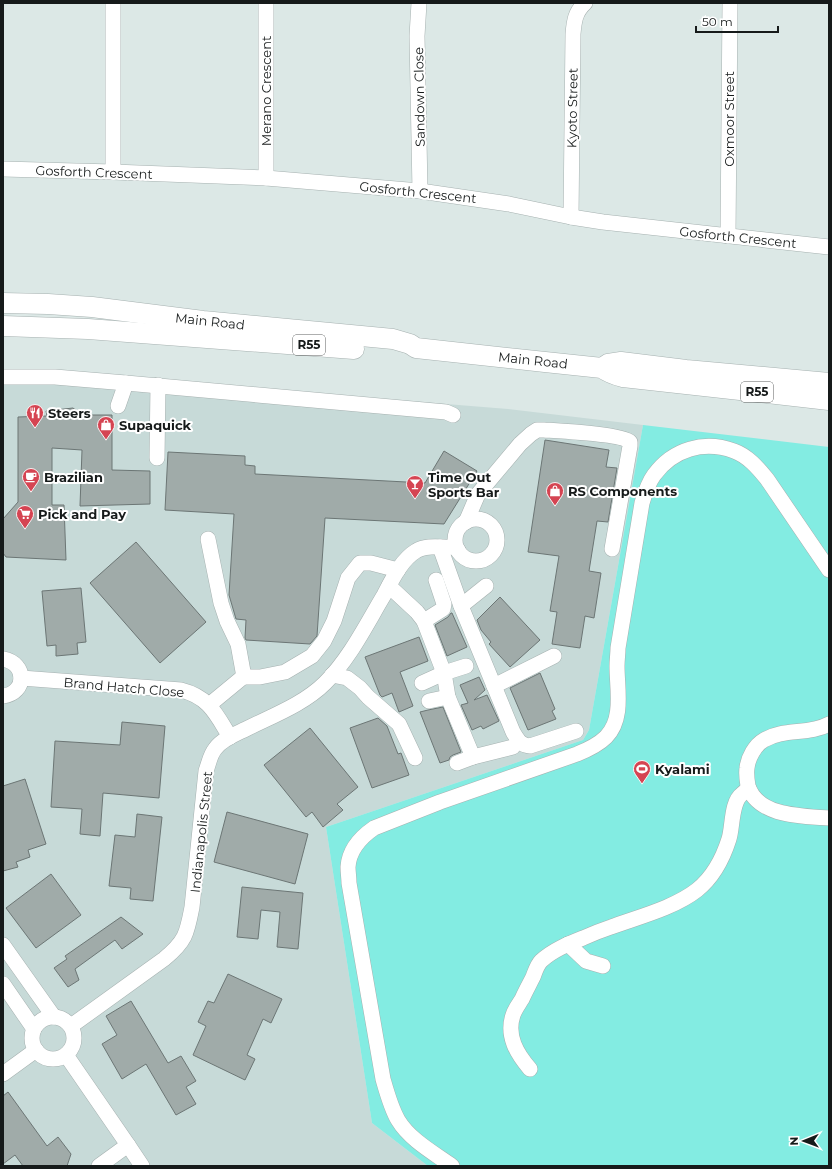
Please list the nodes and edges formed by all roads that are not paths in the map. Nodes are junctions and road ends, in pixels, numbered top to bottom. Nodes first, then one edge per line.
1 (113, 3) edge
2 (266, 3) edge
3 (419, 3) edge
4 (585, 3) edge
5 (730, 3) edge
6 (3, 169) edge
7 (113, 172) junction
8 (266, 178) junction
9 (420, 191) junction
10 (571, 217) junction
11 (728, 236) junction
12 (829, 247) edge
13 (3, 303) edge
14 (3, 326) edge
15 (416, 348) junction
16 (3, 377) edge
17 (685, 377) junction
18 (126, 383) junction
19 (829, 383) edge
20 (158, 385) junction
21 (829, 400) edge
22 (118, 406) dead end
23 (453, 415) dead end
24 (157, 458) dead end
25 (466, 522) junction
26 (208, 539) dead end
27 (440, 548) junction
28 (612, 549) dead end
29 (458, 550) junction
30 (398, 570) junction
31 (829, 570) edge
32 (436, 580) dead end
33 (389, 586) junction
34 (486, 586) dead end
35 (461, 606) junction
36 (424, 621) junction
37 (554, 656) dead end
38 (3, 659) edge
39 (466, 666) dead end
40 (444, 673) junction
41 (332, 675) junction
42 (244, 677) junction
43 (21, 678) junction
44 (422, 683) dead end
45 (494, 686) junction
46 (3, 696) edge
47 (448, 697) junction
48 (429, 701) dead end
49 (209, 705) junction
50 (829, 724) edge
51 (576, 731) dead end
52 (230, 737) junction
53 (513, 747) dead end
54 (473, 757) junction
55 (415, 758) dead end
56 (457, 763) dead end
57 (749, 789) junction
58 (829, 818) edge
59 (568, 944) junction
60 (3, 945) edge
61 (602, 966) dead end
62 (3, 984) edge
63 (54, 1017) junction
64 (70, 1026) junction
65 (34, 1029) junction
66 (36, 1050) junction
67 (66, 1055) junction
68 (530, 1069) dead end
69 (3, 1074) edge
70 (128, 1145) junction
71 (100, 1166) edge
72 (142, 1166) edge
73 (452, 1166) edge

1 - 7 street
2 - 8 street, Merano Crescent
3 - 9 street, Sandown Close
4 - 10 street, Kyoto Street
5 - 11 street, Oxmoor Street
6 - 7 street, Gosforth Crescent
7 - 8 street, Gosforth Crescent
8 - 9 street, Gosforth Crescent
9 - 10 street, Gosforth Crescent
10 - 11 street, Gosforth Crescent
11 - 12 street, Gosforth Crescent
13 - 15 main road, Main Road / R55
14 - 15 main road, Main Road / R55
15 - 17 main road, Main Road / R55
16 - 18 street
17 - 19 main road, R55
17 - 21 main road, R55
18 - 20 street
18 - 22 street
20 - 23 street
20 - 24 street
25 - 28 street
25 - 29 street
25 - 29 street
26 - 42 street
27 - 29 street, Indianapolis Street
27 - 30 street, Indianapolis Street
27 - 35 street
30 - 33 street, Indianapolis Street
30 - 42 street
31 - 73 street
32 - 36 street
33 - 36 street
33 - 41 street, Indianapolis Street
34 - 35 street
35 - 45 street
36 - 40 street
37 - 45 street
38 - 43 street
39 - 40 street
40 - 44 street
40 - 47 street
41 - 52 street, Indianapolis Street
41 - 55 street
42 - 49 street
43 - 46 street
43 - 49 street, Brand Hatch Close
45 - 51 street
47 - 48 street
47 - 54 street
49 - 52 street, Brand Hatch Close
50 - 57 street
52 - 64 street, Indianapolis Street
53 - 54 street
54 - 56 street
57 - 58 street
57 - 59 street
59 - 61 street
59 - 68 street
60 - 63 street
62 - 65 street
63 - 64 street
63 - 65 street
64 - 67 street
65 - 66 street
66 - 67 street
66 - 69 street
67 - 70 street
70 - 71 street
70 - 72 street

